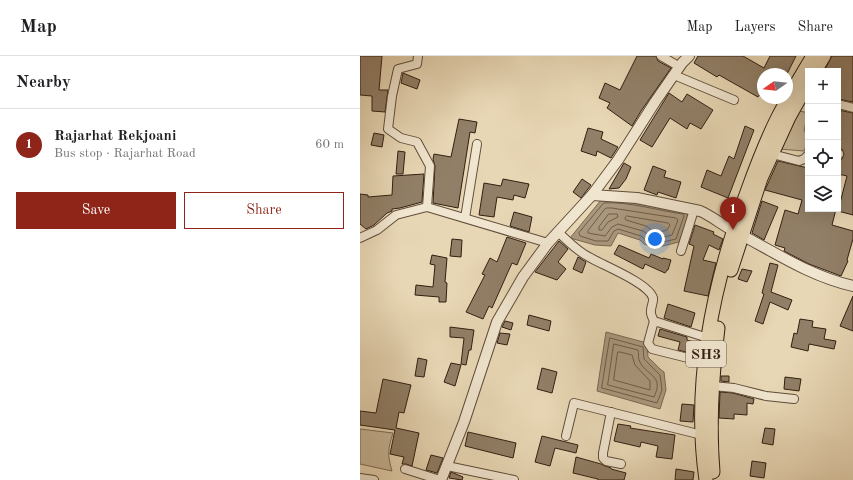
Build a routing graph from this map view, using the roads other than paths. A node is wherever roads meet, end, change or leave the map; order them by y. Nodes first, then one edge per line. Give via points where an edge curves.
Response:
1 (418, 56) edge
2 (661, 56) edge
3 (689, 56) edge
4 (813, 56) edge
5 (824, 56) edge
6 (680, 66) junction
7 (817, 68) edge
8 (674, 76) junction
9 (805, 93) edge
10 (734, 100) dead end
11 (841, 105) edge
12 (853, 108) edge
13 (477, 144) dead end
14 (772, 154) junction
15 (805, 158) edge
16 (592, 195) junction
17 (427, 207) junction
18 (694, 210) junction
19 (465, 218) junction
20 (558, 232) junction
21 (737, 232) junction
22 (360, 238) edge
23 (548, 243) junction
24 (681, 251) dead end
25 (853, 286) edge
26 (654, 321) junction
27 (708, 338) junction
28 (704, 362) junction
29 (712, 386) junction
30 (794, 399) dead end
31 (611, 412) junction
32 (702, 435) junction
33 (566, 436) dead end
34 (621, 464) dead end
35 (447, 466) junction
36 (405, 469) dead end
37 (360, 478) edge
38 (374, 480) edge
39 (441, 480) edge
40 (514, 480) edge
41 (706, 480) edge
42 (714, 480) edge

1 - 17 street via 417,64 398,69 388,129 401,138 417,142 430,166
2 - 6 street
3 - 6 street
4 - 21 main road, SH3 via 778,117 754,171
5 - 7 main road
6 - 8 street
8 - 10 street
8 - 16 street
9 - 14 main road, SH3 via 789,117
11 - 12 street
13 - 19 street
14 - 15 street via 799,161
14 - 21 main road, SH3
16 - 18 street via 637,198
16 - 20 street
17 - 19 street
17 - 22 street via 396,215 377,230
18 - 21 street via 709,215
18 - 24 street
19 - 23 street
20 - 23 street
20 - 26 street via 588,257 621,273 649,291 653,298 651,313
21 - 25 street via 807,270 834,282
21 - 27 main road, SH3 via 715,297
21 - 29 main road, SH3 via 719,324
23 - 35 street via 523,277 497,322
26 - 27 street
26 - 28 street via 648,343 652,349
27 - 28 main road, SH3
28 - 32 main road, SH3
29 - 30 street
29 - 42 main road, SH3 via 711,434
31 - 32 street
31 - 33 street via 574,403
31 - 34 street via 602,453 606,461
32 - 41 main road, SH3
35 - 39 street
35 - 40 street
36 - 39 street
37 - 38 street

